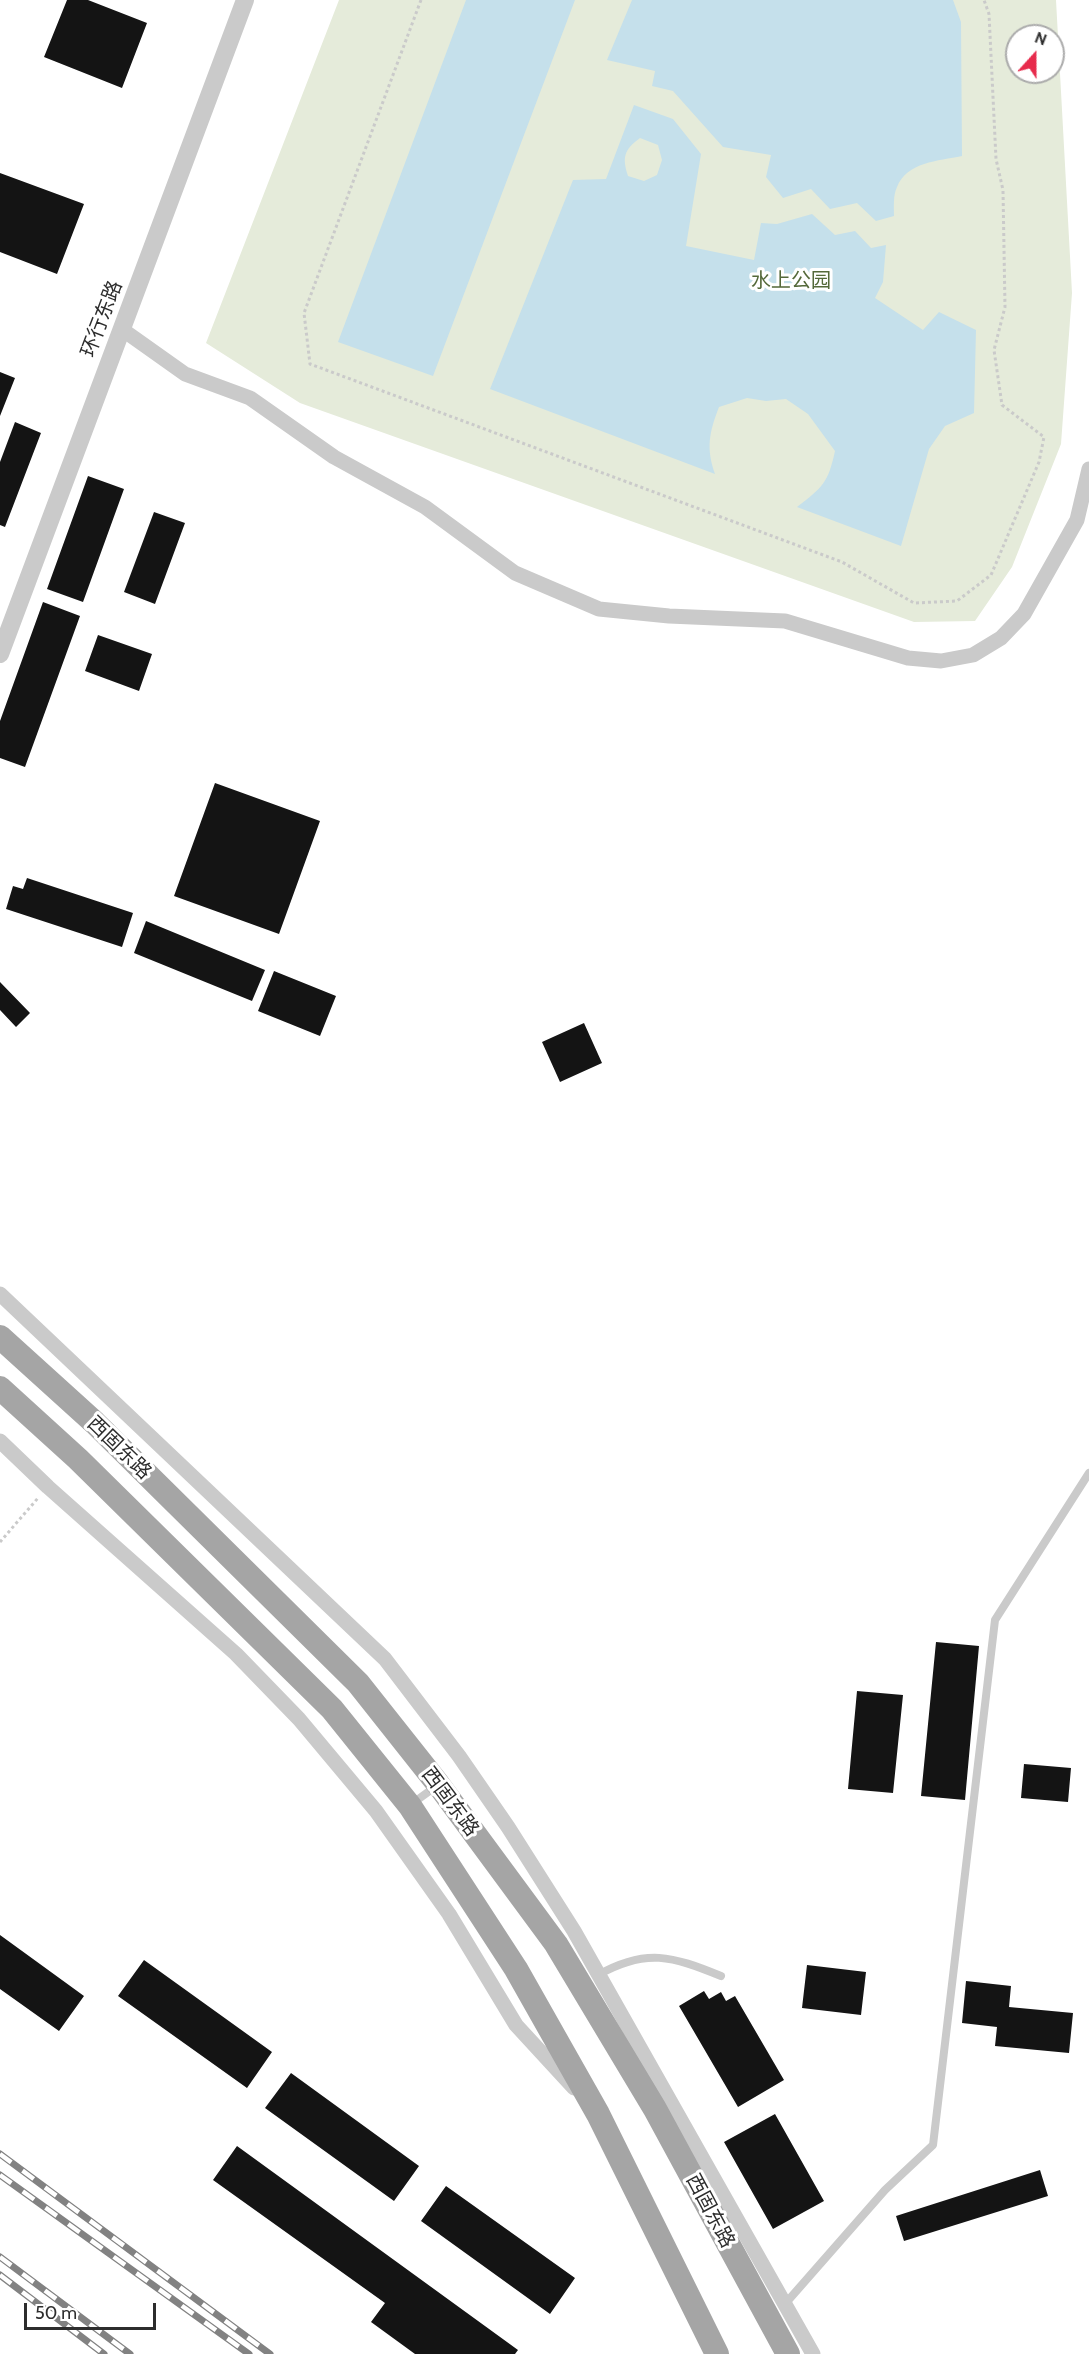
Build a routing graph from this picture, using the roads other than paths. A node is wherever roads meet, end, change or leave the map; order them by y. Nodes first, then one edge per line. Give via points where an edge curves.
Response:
1 (245, 0) edge
2 (123, 330) junction
3 (1089, 469) edge
4 (0, 654) edge
5 (0, 1294) edge
6 (0, 1337) edge
7 (0, 1388) edge
8 (0, 1441) edge
9 (1089, 1473) edge
10 (438, 1784) junction
11 (410, 1806) junction
12 (721, 1976) dead end
13 (590, 1980) junction
14 (598, 2114) junction
15 (785, 2304) junction
16 (717, 2354) edge
17 (788, 2354) edge
18 (813, 2354) edge

1 - 2 street, 环行东路
2 - 3 street via 185,374 250,398 334,457 425,507 515,573 599,609 785,621 908,658 941,661 973,655 1001,638 1024,614 1077,520
2 - 4 street, 环行东路
5 - 13 street via 385,1659 508,1827 574,1931
6 - 10 main road, 西固东路 via 95,1423 358,1683
7 - 11 main road, 西固东路 via 78,1459 332,1709
8 - 14 street via 236,1654 299,1719 376,1811 449,1914 516,2025
9 - 15 lane via 995,1620 933,2145 885,2190
10 - 11 lane
10 - 13 main road, 西固东路 via 556,1944
11 - 14 main road, 西固东路 via 516,1969
12 - 13 lane via 660,1957 623,1963
13 - 15 street
13 - 17 main road, 西固东路
14 - 16 main road, 西固东路
15 - 18 street

